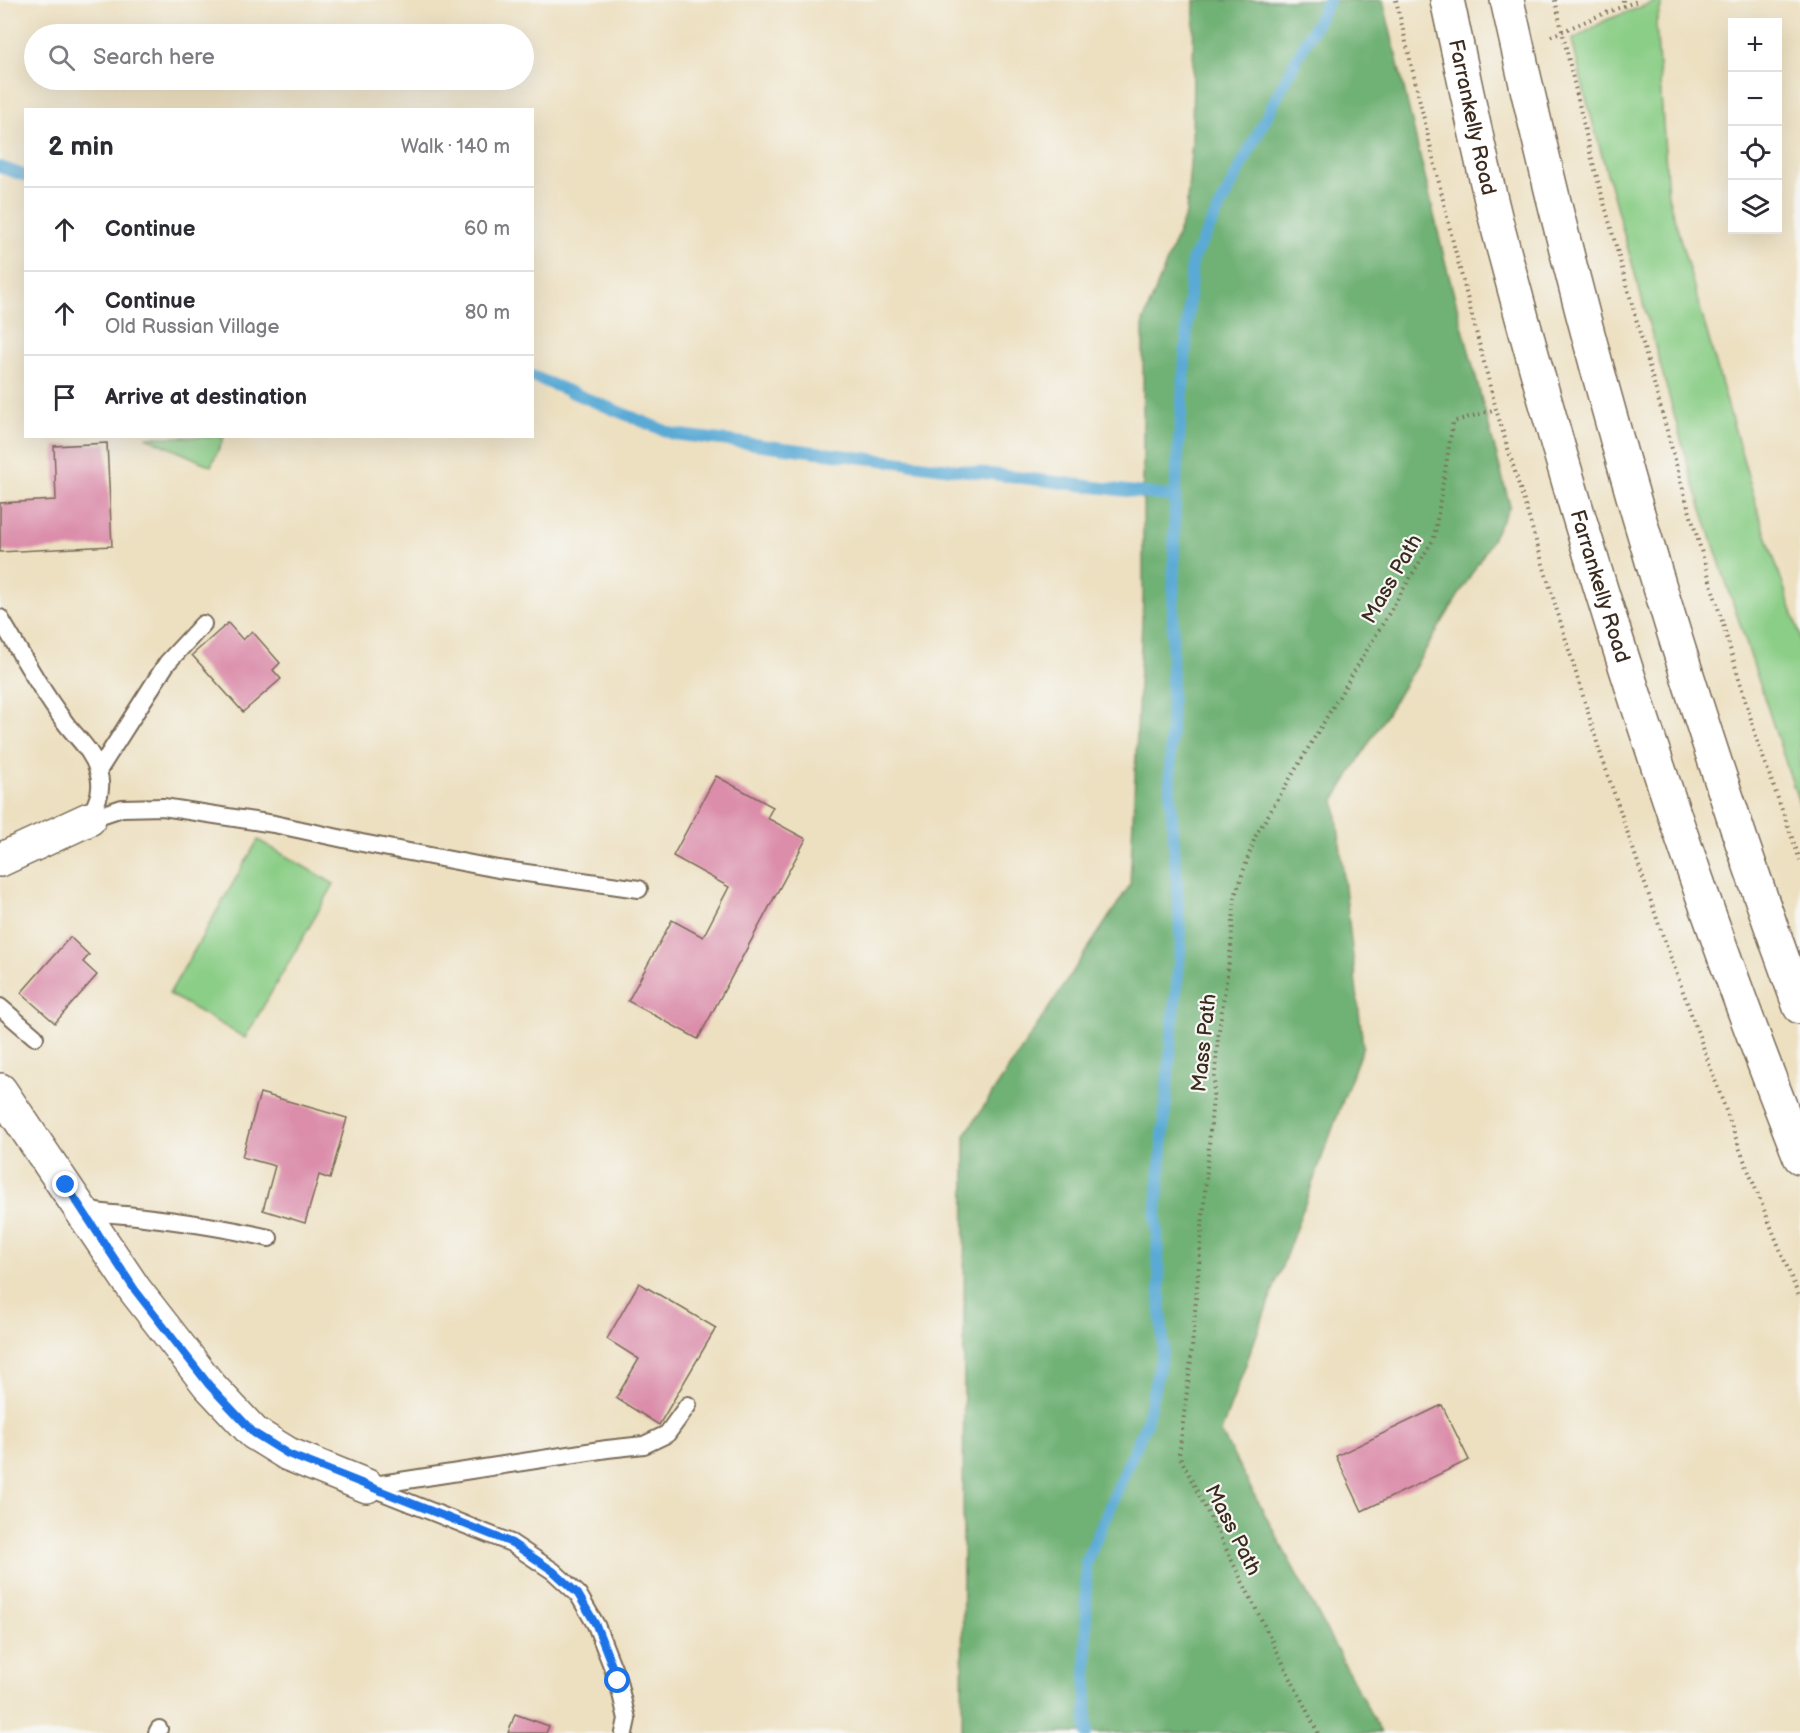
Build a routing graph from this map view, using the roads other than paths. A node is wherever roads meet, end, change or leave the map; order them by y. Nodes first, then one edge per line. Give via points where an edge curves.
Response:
1 (1447, 0) edge
2 (1507, 0) edge
3 (0, 618) edge
4 (203, 624) dead end
5 (98, 771) junction
6 (89, 819) junction
7 (0, 860) edge
8 (639, 889) dead end
9 (0, 1007) edge
10 (1800, 1007) edge
11 (35, 1037) dead end
12 (0, 1090) edge
13 (1800, 1157) edge
14 (81, 1208) junction
15 (269, 1238) dead end
16 (688, 1405) dead end
17 (367, 1486) junction
18 (624, 1733) edge

1 - 13 main road, Farrankelly Road via 1498,229 1570,492 1653,754 1753,1038
2 - 10 main road via 1556,213 1622,459 1695,699
3 - 5 lane
4 - 5 lane via 167,663
5 - 6 lane via 100,795
6 - 7 main road
6 - 8 lane via 122,808 163,807 274,824 498,869
9 - 11 lane
12 - 14 main road
14 - 15 lane via 226,1228
14 - 17 main road via 135,1290 209,1385 254,1433 288,1454
16 - 17 lane via 667,1434 644,1445
17 - 18 lane via 512,1543 578,1594 596,1625 618,1681 627,1719

